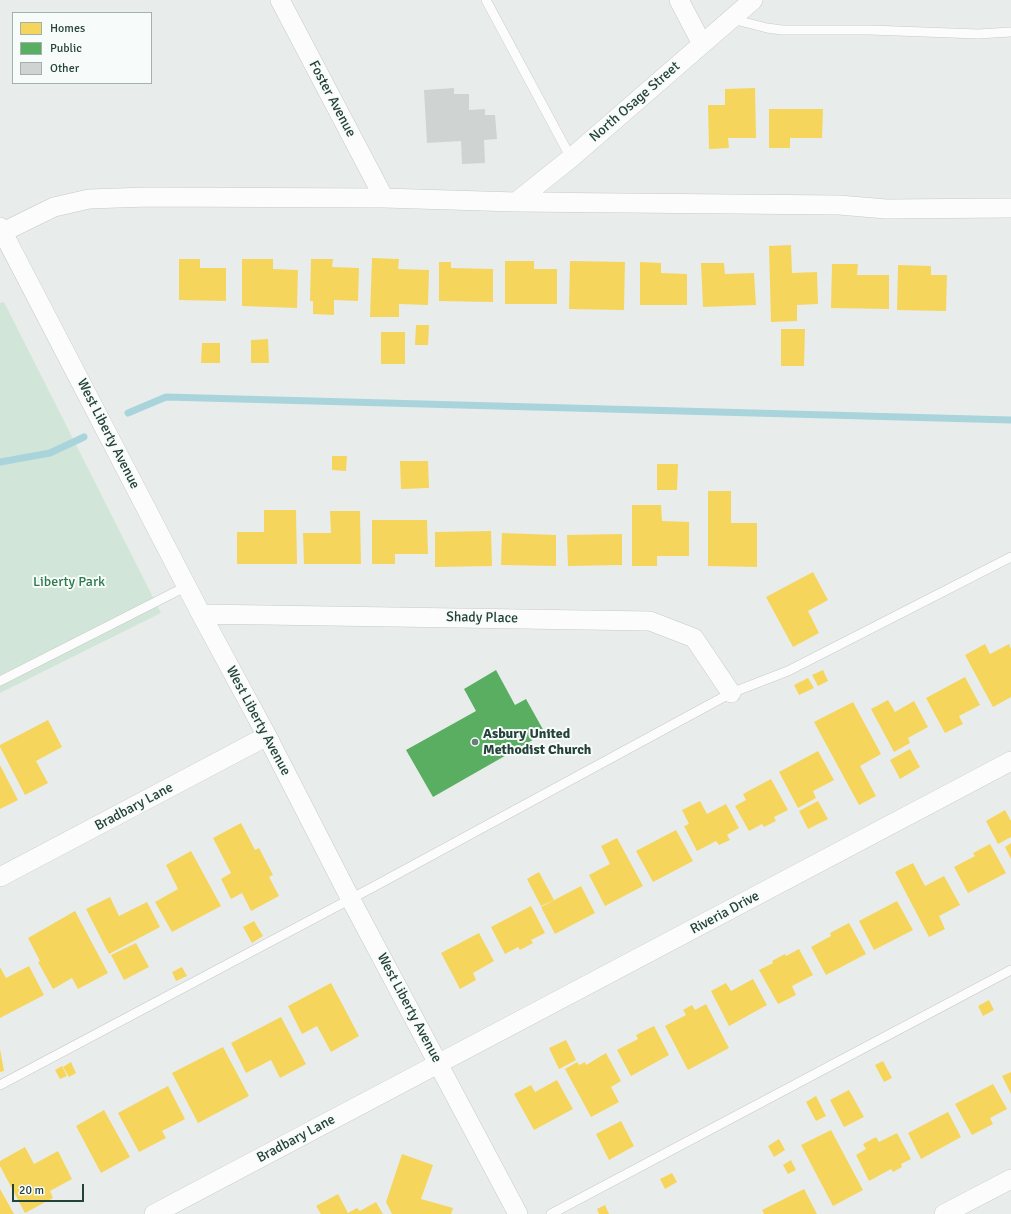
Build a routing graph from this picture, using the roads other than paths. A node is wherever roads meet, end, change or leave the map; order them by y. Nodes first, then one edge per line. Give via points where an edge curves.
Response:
1 (280, 0) edge
2 (486, 0) edge
3 (678, 0) edge
4 (753, 0) edge
5 (732, 19) junction
6 (1011, 32) edge
7 (702, 44) junction
8 (571, 158) junction
9 (384, 198) junction
10 (516, 202) junction
11 (1011, 208) edge
12 (1, 230) edge
13 (1011, 557) edge
14 (187, 586) junction
15 (201, 614) junction
16 (0, 681) edge
17 (731, 693) junction
18 (267, 736) junction
19 (1011, 761) edge
20 (0, 877) edge
21 (350, 898) junction
22 (1011, 970) edge
23 (438, 1064) junction
24 (0, 1085) edge
25 (1011, 1179) edge
26 (154, 1214) edge
27 (518, 1214) edge
28 (551, 1214) edge
29 (944, 1214) edge

1 - 9 street, Foster Avenue
2 - 8 lane
3 - 7 street
4 - 5 street, North Osage Street
5 - 6 lane via 782,30 978,34
5 - 7 street, North Osage Street
7 - 8 street, North Osage Street
8 - 10 street, North Osage Street
9 - 10 street
9 - 12 street via 89,199 54,207
10 - 11 street via 839,205 886,209
12 - 14 street, West Liberty Avenue
13 - 17 lane via 788,671
14 - 15 street, West Liberty Avenue
14 - 16 lane
15 - 17 street, Shady Place via 650,621 694,638
15 - 18 street, West Liberty Avenue
17 - 21 lane
18 - 20 street, Bradbary Lane
18 - 21 street, West Liberty Avenue
19 - 23 street, Riveria Drive
21 - 23 street, West Liberty Avenue
21 - 24 lane
22 - 28 lane
23 - 26 street, Bradbary Lane
23 - 27 street, West Liberty Avenue
25 - 29 street

